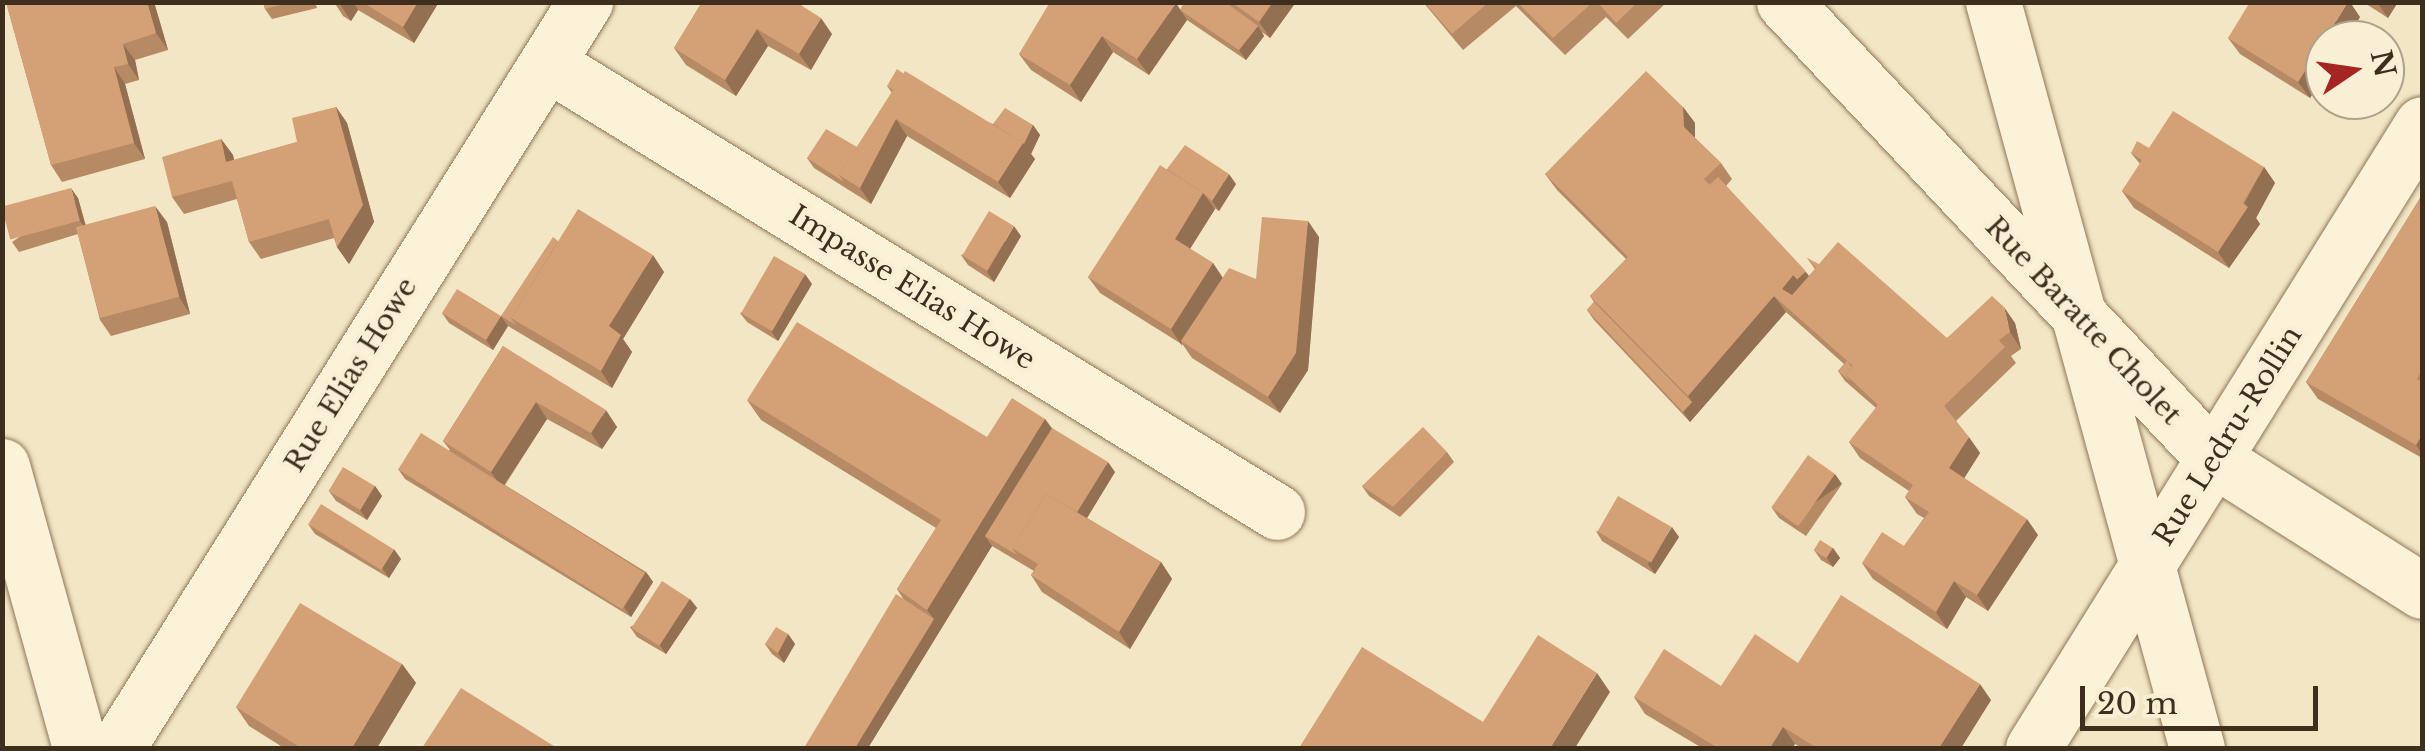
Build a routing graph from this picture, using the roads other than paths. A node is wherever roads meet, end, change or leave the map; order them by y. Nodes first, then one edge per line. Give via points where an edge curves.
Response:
1 (585, 2) edge
2 (1784, 2) edge
3 (1993, 2) edge
4 (547, 64) junction
5 (2422, 124) edge
6 (2078, 319) junction
7 (2214, 458) junction
8 (2, 466) edge
9 (1277, 512) dead end
10 (2146, 566) junction
11 (2422, 591) edge
12 (80, 748) edge
13 (117, 748) edge
14 (2034, 748) edge
15 (2196, 748) edge

1 - 4 street, Rue Elias Howe
2 - 6 street, Rue Baratte Cholet
3 - 6 street
4 - 9 street, Impasse Elias Howe
4 - 13 street, Rue Elias Howe
5 - 7 street, Rue Ledru-Rollin
6 - 7 street, Rue Baratte Cholet
6 - 10 street
7 - 10 street, Rue Ledru-Rollin
7 - 11 street, Rue Baratte Cholet
8 - 12 street
10 - 14 street, Rue Ledru-Rollin
10 - 15 street

